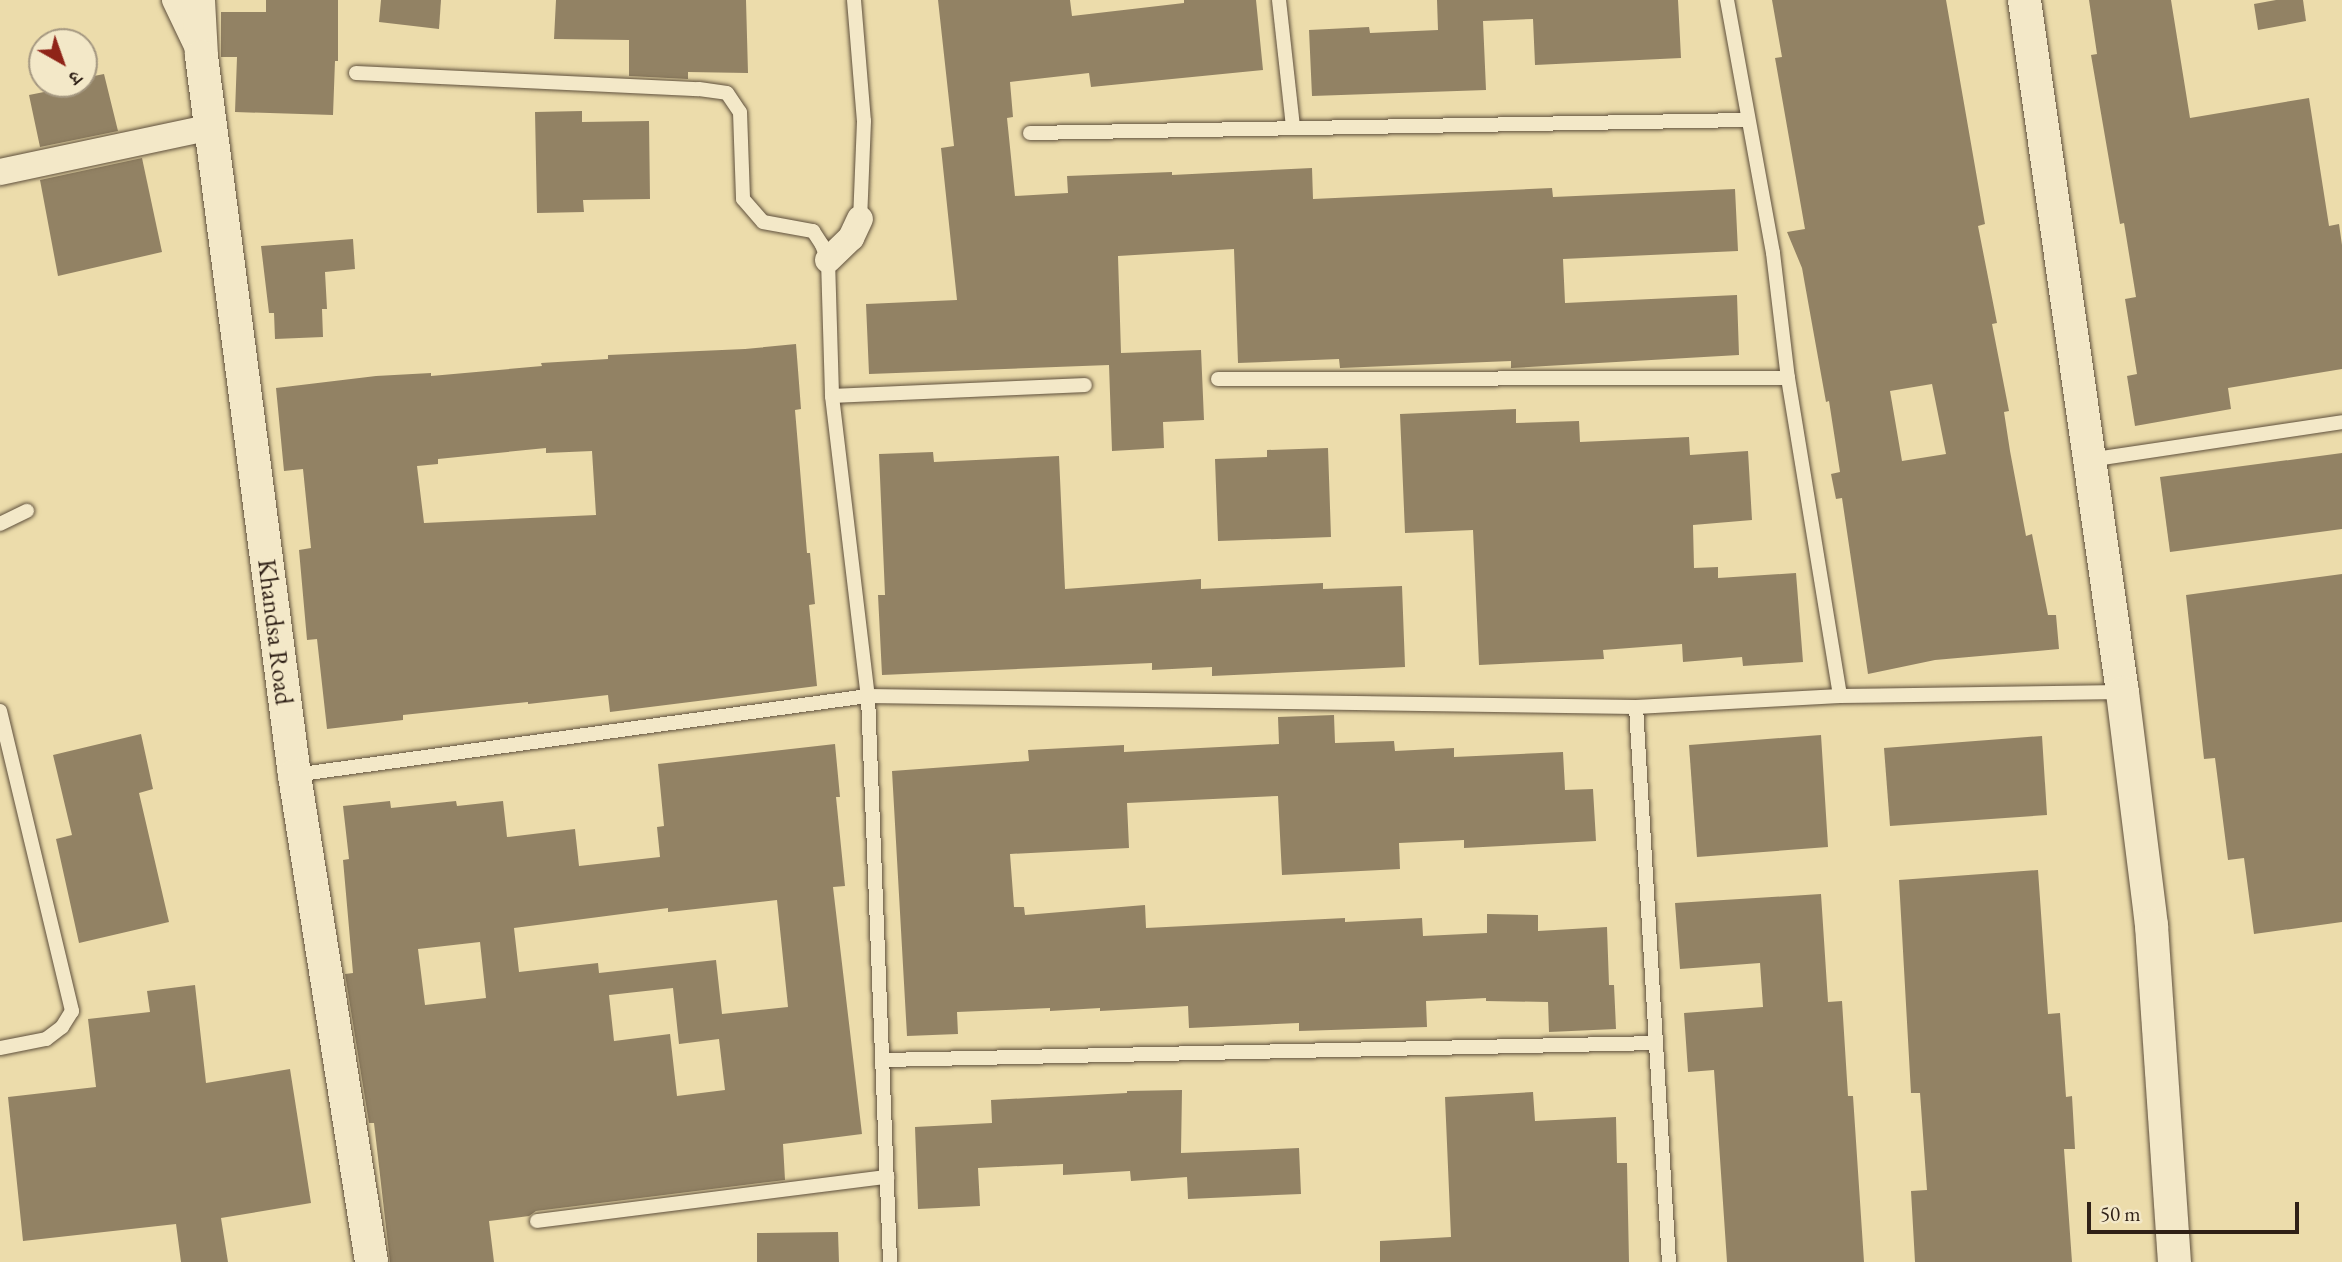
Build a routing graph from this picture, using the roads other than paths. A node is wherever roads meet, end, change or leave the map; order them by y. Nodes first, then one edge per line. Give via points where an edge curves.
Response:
1 (175, 0) edge
2 (198, 0) edge
3 (854, 0) edge
4 (1279, 0) edge
5 (1727, 0) edge
6 (2024, 0) edge
7 (201, 56) junction
8 (356, 73) dead end
9 (1747, 120) junction
10 (1293, 126) junction
11 (211, 127) junction
12 (1030, 133) dead end
13 (0, 172) edge
14 (860, 219) joint
15 (828, 260) junction
16 (1788, 378) junction
17 (1219, 379) dead end
18 (1085, 385) dead end
19 (832, 396) junction
20 (2342, 422) edge
21 (2089, 460) junction
22 (27, 511) dead end
23 (0, 524) edge
24 (2122, 692) junction
25 (869, 696) junction
26 (1840, 696) junction
27 (1636, 707) junction
28 (0, 711) edge
29 (294, 775) junction
30 (1655, 1043) junction
31 (0, 1048) edge
32 (884, 1060) junction
33 (887, 1177) junction
34 (537, 1221) dead end
35 (371, 1262) edge
36 (890, 1262) edge
37 (1669, 1262) edge
38 (2174, 1262) edge

1 - 7 street
2 - 7 street, Khandsa Road
3 - 14 lane via 864,121
4 - 10 lane
5 - 9 lane
6 - 21 street
7 - 11 street, Khandsa Road
8 - 15 lane via 727,93 740,112 743,199 763,222 813,231
9 - 10 lane
9 - 16 lane via 1773,253
10 - 12 lane
11 - 13 street
11 - 29 street, Khandsa Road
14 - 15 street via 851,238
15 - 19 lane
16 - 17 lane
16 - 26 lane
18 - 19 lane
19 - 25 lane
20 - 21 lane
21 - 24 street
22 - 23 lane
24 - 26 lane
24 - 38 street via 2151,925
25 - 27 lane
25 - 29 lane
25 - 32 lane
26 - 27 lane
27 - 30 lane
28 - 31 lane via 72,1011 62,1027 46,1039
29 - 35 street, Khandsa Road
30 - 32 lane
30 - 37 lane
32 - 33 lane
33 - 34 lane
33 - 36 lane

